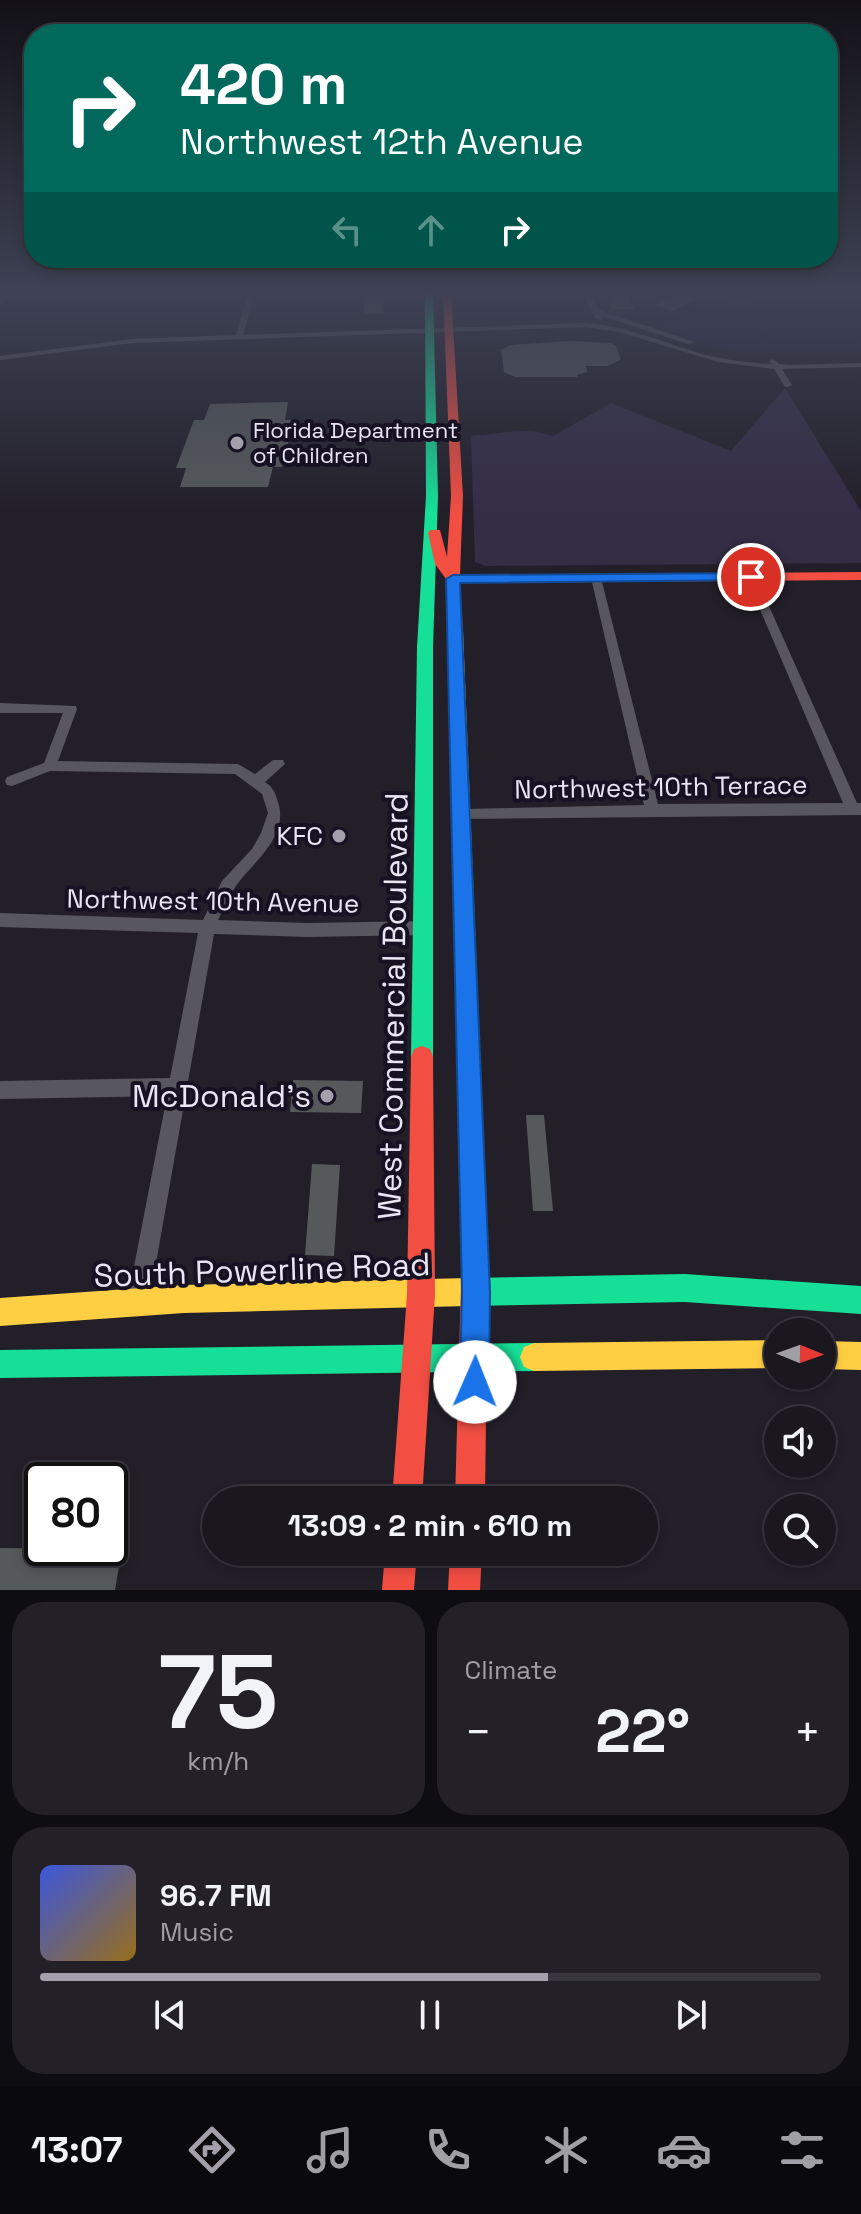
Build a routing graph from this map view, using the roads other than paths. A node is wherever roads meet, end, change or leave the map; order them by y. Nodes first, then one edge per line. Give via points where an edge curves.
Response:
1 (438, 365) edge
2 (443, 365) edge
3 (767, 365) edge
4 (844, 365) edge
5 (776, 366) junction
6 (788, 385) dead end
7 (432, 512) junction
8 (861, 576) edge
9 (751, 577) junction
10 (596, 578) junction
11 (453, 579) junction
12 (427, 599) junction
13 (0, 708) edge
14 (458, 723) junction
15 (278, 764) dead end
16 (49, 766) junction
17 (12, 781) dead end
18 (255, 782) junction
19 (857, 809) edge
20 (652, 810) junction
21 (462, 815) junction
22 (0, 920) edge
23 (207, 927) junction
24 (425, 928) junction
25 (179, 1087) junction
26 (0, 1090) edge
27 (476, 1292) junction
28 (421, 1294) junction
29 (861, 1300) edge
30 (138, 1303) junction
31 (0, 1312) edge
32 (764, 1354) edge
33 (836, 1355) edge
34 (861, 1356) edge
35 (416, 1358) junction
36 (475, 1358) junction
37 (0, 1364) edge
38 (408, 1486) edge
39 (470, 1486) edge
40 (400, 1566) edge
41 (465, 1566) edge
42 (398, 1590) edge
43 (464, 1590) edge

1 - 7 main road, West Commercial Boulevard
2 - 11 main road, West Commercial Boulevard via 457,496
3 - 5 street
4 - 5 street
5 - 6 street
7 - 11 main road, West Commercial Boulevard via 440,562
7 - 12 main road, West Commercial Boulevard
8 - 9 main road
9 - 10 main road
9 - 19 street
10 - 11 main road
10 - 20 street
11 - 14 main road, West Commercial Boulevard
12 - 14 main road via 444,606 445,657
12 - 24 main road, West Commercial Boulevard
13 - 16 street via 71,709
14 - 21 main road, West Commercial Boulevard
15 - 18 street
16 - 17 street
16 - 18 street via 238,769
18 - 23 street via 268,791 275,813 257,853 227,886
19 - 20 street, Northwest 10th Terrace
20 - 21 street, Northwest 10th Terrace
21 - 27 main road, West Commercial Boulevard
22 - 23 street, Northwest 10th Avenue
23 - 24 street, Northwest 10th Avenue
23 - 25 street
24 - 28 main road, West Commercial Boulevard
25 - 26 street
25 - 30 street
27 - 28 main road, South Powerline Road
27 - 29 main road, South Powerline Road via 685,1288
27 - 36 main road, West Commercial Boulevard
28 - 30 main road, South Powerline Road
28 - 35 main road, West Commercial Boulevard
30 - 31 main road, South Powerline Road
32 - 36 main road
33 - 34 main road
35 - 36 main road
35 - 37 main road
35 - 38 main road, West Commercial Boulevard
36 - 39 main road, West Commercial Boulevard
40 - 42 main road
41 - 43 main road

